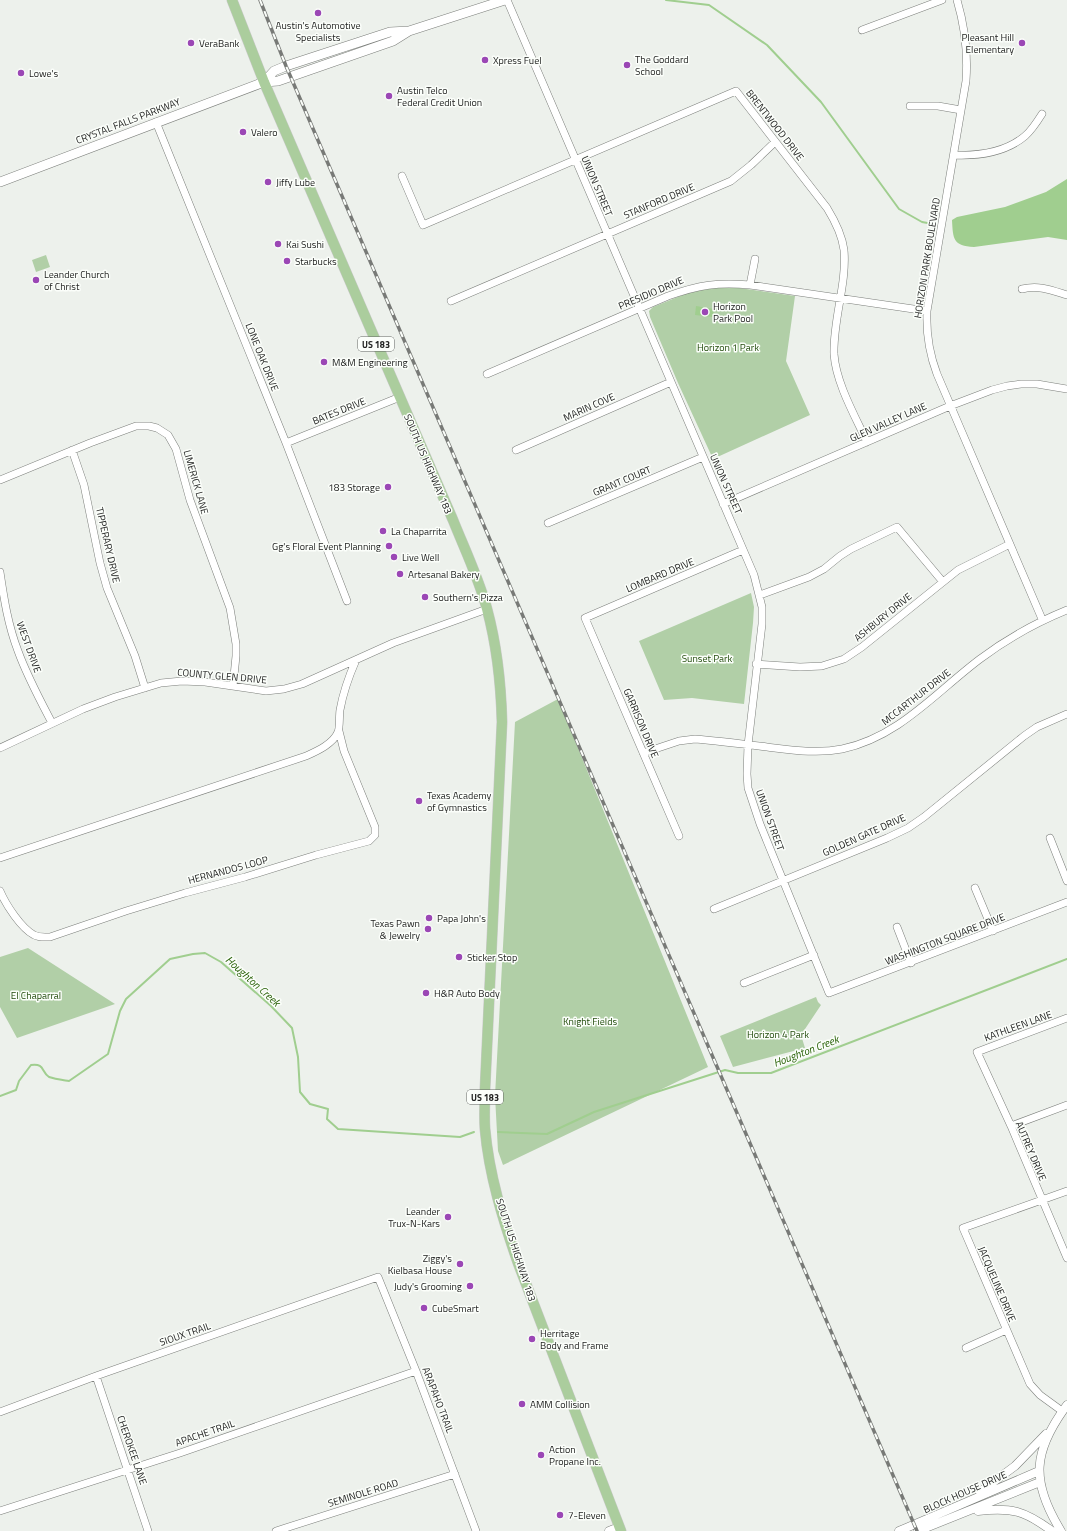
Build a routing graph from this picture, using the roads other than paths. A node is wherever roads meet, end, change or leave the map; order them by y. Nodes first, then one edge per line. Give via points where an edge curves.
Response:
1 (232, 0) edge
2 (506, 0) edge
3 (942, 0) edge
4 (957, 0) edge
5 (862, 30) dead end
6 (264, 82) junction
7 (910, 106) dead end
8 (962, 110) junction
9 (1042, 114) dead end
10 (156, 122) junction
11 (776, 142) junction
12 (954, 155) junction
13 (576, 161) junction
14 (402, 176) dead end
15 (0, 182) edge
16 (607, 234) junction
17 (755, 259) dead end
18 (750, 285) junction
19 (1022, 289) dead end
20 (1067, 295) edge
21 (840, 298) junction
22 (451, 302) dead end
23 (639, 309) junction
24 (927, 311) junction
25 (487, 374) dead end
26 (671, 382) junction
27 (1067, 389) edge
28 (400, 398) junction
29 (950, 406) junction
30 (867, 442) junction
31 (286, 443) junction
32 (72, 450) junction
33 (516, 450) dead end
34 (703, 456) junction
35 (0, 480) edge
36 (723, 504) junction
37 (548, 523) dead end
38 (1010, 544) junction
39 (743, 550) junction
40 (0, 572) edge
41 (942, 582) junction
42 (760, 595) junction
43 (347, 601) dead end
44 (487, 609) junction
45 (1067, 610) edge
46 (585, 618) joint
47 (1042, 620) junction
48 (356, 660) junction
49 (756, 664) junction
50 (233, 686) junction
51 (145, 688) junction
52 (1067, 714) edge
53 (52, 724) junction
54 (339, 731) junction
55 (748, 744) junction
56 (0, 748) edge
57 (643, 753) junction
58 (679, 836) dead end
59 (1050, 838) dead end
60 (0, 858) edge
61 (783, 880) junction
62 (1067, 881) edge
63 (975, 888) dead end
64 (0, 891) edge
65 (1067, 902) edge
66 (714, 909) dead end
67 (897, 927) dead end
68 (993, 931) junction
69 (814, 955) junction
70 (911, 962) junction
71 (744, 983) dead end
72 (829, 993) joint
73 (1067, 1018) edge
74 (977, 1052) joint
75 (1067, 1105) edge
76 (1010, 1126) junction
77 (1067, 1191) edge
78 (1041, 1200) junction
79 (1067, 1258) edge
80 (378, 1277) joint
81 (1006, 1330) junction
82 (966, 1348) dead end
83 (416, 1371) junction
84 (96, 1376) junction
85 (1065, 1408) edge
86 (0, 1412) edge
87 (1051, 1430) junction
88 (128, 1469) junction
89 (1039, 1470) junction
90 (455, 1474) junction
91 (1040, 1482) junction
92 (960, 1505) junction
93 (0, 1511) edge
94 (967, 1512) junction
95 (620, 1529) edge
96 (148, 1531) edge
97 (276, 1531) edge
98 (476, 1531) edge
99 (609, 1531) edge
100 (899, 1531) edge
101 (918, 1531) edge
102 (1052, 1531) edge
103 (1061, 1531) edge

1 - 6 main road, SOUTH US HIGHWAY 183 / US 183
2 - 6 main road, CRYSTAL FALLS PARKWAY via 409,31 393,41 278,81
2 - 13 street, UNION STREET
3 - 5 street
4 - 8 street, HORIZON PARK BOULEVARD via 963,19 967,52
6 - 10 main road, CRYSTAL FALLS PARKWAY
6 - 28 main road, SOUTH US HIGHWAY 183 / US 183
7 - 8 street via 938,106
8 - 12 street, HORIZON PARK BOULEVARD
9 - 12 street via 1025,136 1011,145 982,155
10 - 15 main road, CRYSTAL FALLS PARKWAY
10 - 31 street, LONE OAK DRIVE
11 - 13 street, BRENTWOOD DRIVE via 736,91
11 - 16 street, STANFORD DRIVE via 731,181
11 - 21 street, BRENTWOOD DRIVE via 835,221 844,249
12 - 24 street, HORIZON PARK BOULEVARD
13 - 14 street, BRENTWOOD DRIVE via 423,225
13 - 16 street, UNION STREET
16 - 22 street, STANFORD DRIVE
16 - 23 street, UNION STREET
17 - 18 street
18 - 21 street, PRESIDIO DRIVE
18 - 23 street, PRESIDIO DRIVE via 723,283 692,287
19 - 20 street via 1045,288
21 - 24 street, PRESIDIO DRIVE
21 - 30 street, BRENTWOOD DRIVE via 834,339 836,368
23 - 25 street, PRESIDIO DRIVE
23 - 26 street, UNION STREET
24 - 29 street, HORIZON PARK BOULEVARD via 926,328 931,359
26 - 33 street, MARIN COVE
26 - 34 street, UNION STREET
27 - 29 street, GLEN VALLEY LANE via 1037,384 1007,386
28 - 31 street, BATES DRIVE
28 - 44 main road, SOUTH US HIGHWAY 183 / US 183 via 476,576
29 - 30 street, GLEN VALLEY LANE
29 - 38 street, HORIZON PARK BOULEVARD
30 - 36 street, GLEN VALLEY LANE
31 - 43 street, LONE OAK DRIVE
32 - 35 street, LIMERICK LANE
32 - 50 street, LIMERICK LANE via 136,426 157,428 173,442 190,500 230,608 236,644
32 - 51 street, TIPPERARY DRIVE via 84,485 107,588 135,656
34 - 36 street, UNION STREET
34 - 37 street, GRANT COURT
36 - 39 street, UNION STREET
38 - 41 street, ASHBURY DRIVE via 970,563
38 - 47 street, HORIZON PARK BOULEVARD
39 - 42 street, UNION STREET
39 - 46 street, LOMBARD DRIVE
40 - 53 street, WEST DRIVE via 17,650
41 - 42 street via 897,526 851,549 809,577
41 - 49 street, ASHBURY DRIVE via 862,648 844,659 822,666
42 - 49 street, UNION STREET via 762,624
44 - 48 street, COUNTY GLEN DRIVE via 424,631
44 - 95 main road, SOUTH US HIGHWAY 183 / US 183 via 495,644 502,722 484,1089 485,1130 491,1173 518,1263
45 - 47 street, MCCARTHUR DRIVE
46 - 57 street, GARRISON DRIVE
47 - 55 street, MCCARTHUR DRIVE via 1027,627 980,659 898,726 881,736 862,744 821,752
48 - 50 street, COUNTY GLEN DRIVE via 309,682 284,689 257,690
48 - 54 street, HERNANDOS LOOP via 342,699
49 - 55 street, UNION STREET
50 - 51 street, COUNTY GLEN DRIVE via 182,681 165,682
51 - 53 street, COUNTY GLEN DRIVE via 90,707
52 - 61 street, GOLDEN GATE DRIVE via 1037,727 1024,736 908,828
53 - 56 street, COUNTY GLEN DRIVE
54 - 60 street via 326,745 306,756
54 - 64 street, HERNANDOS LOOP via 344,751 375,827 375,835 368,841 184,892 50,937 39,937 29,932 4,901
55 - 57 street, MCCARTHUR DRIVE via 695,739 679,741
55 - 61 street, UNION STREET via 747,774 752,804
57 - 58 street, GARRISON DRIVE
59 - 62 street
61 - 66 street, GOLDEN GATE DRIVE
61 - 69 street, UNION STREET
63 - 68 street
65 - 68 street, WASHINGTON SQUARE DRIVE
67 - 70 street
68 - 70 street, WASHINGTON SQUARE DRIVE
69 - 71 street
69 - 72 street, UNION STREET
70 - 72 street, WASHINGTON SQUARE DRIVE
73 - 74 street, KATHLEEN LANE
74 - 76 street, AUTREY DRIVE
75 - 76 street
76 - 78 street, AUTREY DRIVE
77 - 78 street
78 - 79 street, AUTREY DRIVE
78 - 81 street, JACQUELINE DRIVE via 963,1228
80 - 83 street, ARAPAHO TRAIL
80 - 84 street, SIOUX TRAIL
81 - 82 street
81 - 85 street, JACQUELINE DRIVE via 1030,1384 1040,1395
83 - 88 street, APACHE TRAIL
83 - 90 street, ARAPAHO TRAIL
84 - 86 street, SIOUX TRAIL
84 - 88 street, CHEROKEE LANE
85 - 87 street
87 - 89 street via 1041,1454
87 - 92 street via 1015,1466
88 - 93 street, APACHE TRAIL
88 - 96 street, CHEROKEE LANE
89 - 91 street
89 - 92 street, BLOCK HOUSE DRIVE
90 - 97 street, SEMINOLE ROAD
90 - 98 street, ARAPAHO TRAIL
91 - 94 street, BLOCK HOUSE DRIVE
91 - 103 street via 1046,1505
92 - 100 street, BLOCK HOUSE DRIVE
94 - 101 street, BLOCK HOUSE DRIVE
94 - 102 street via 992,1509 1017,1511
95 - 99 street

